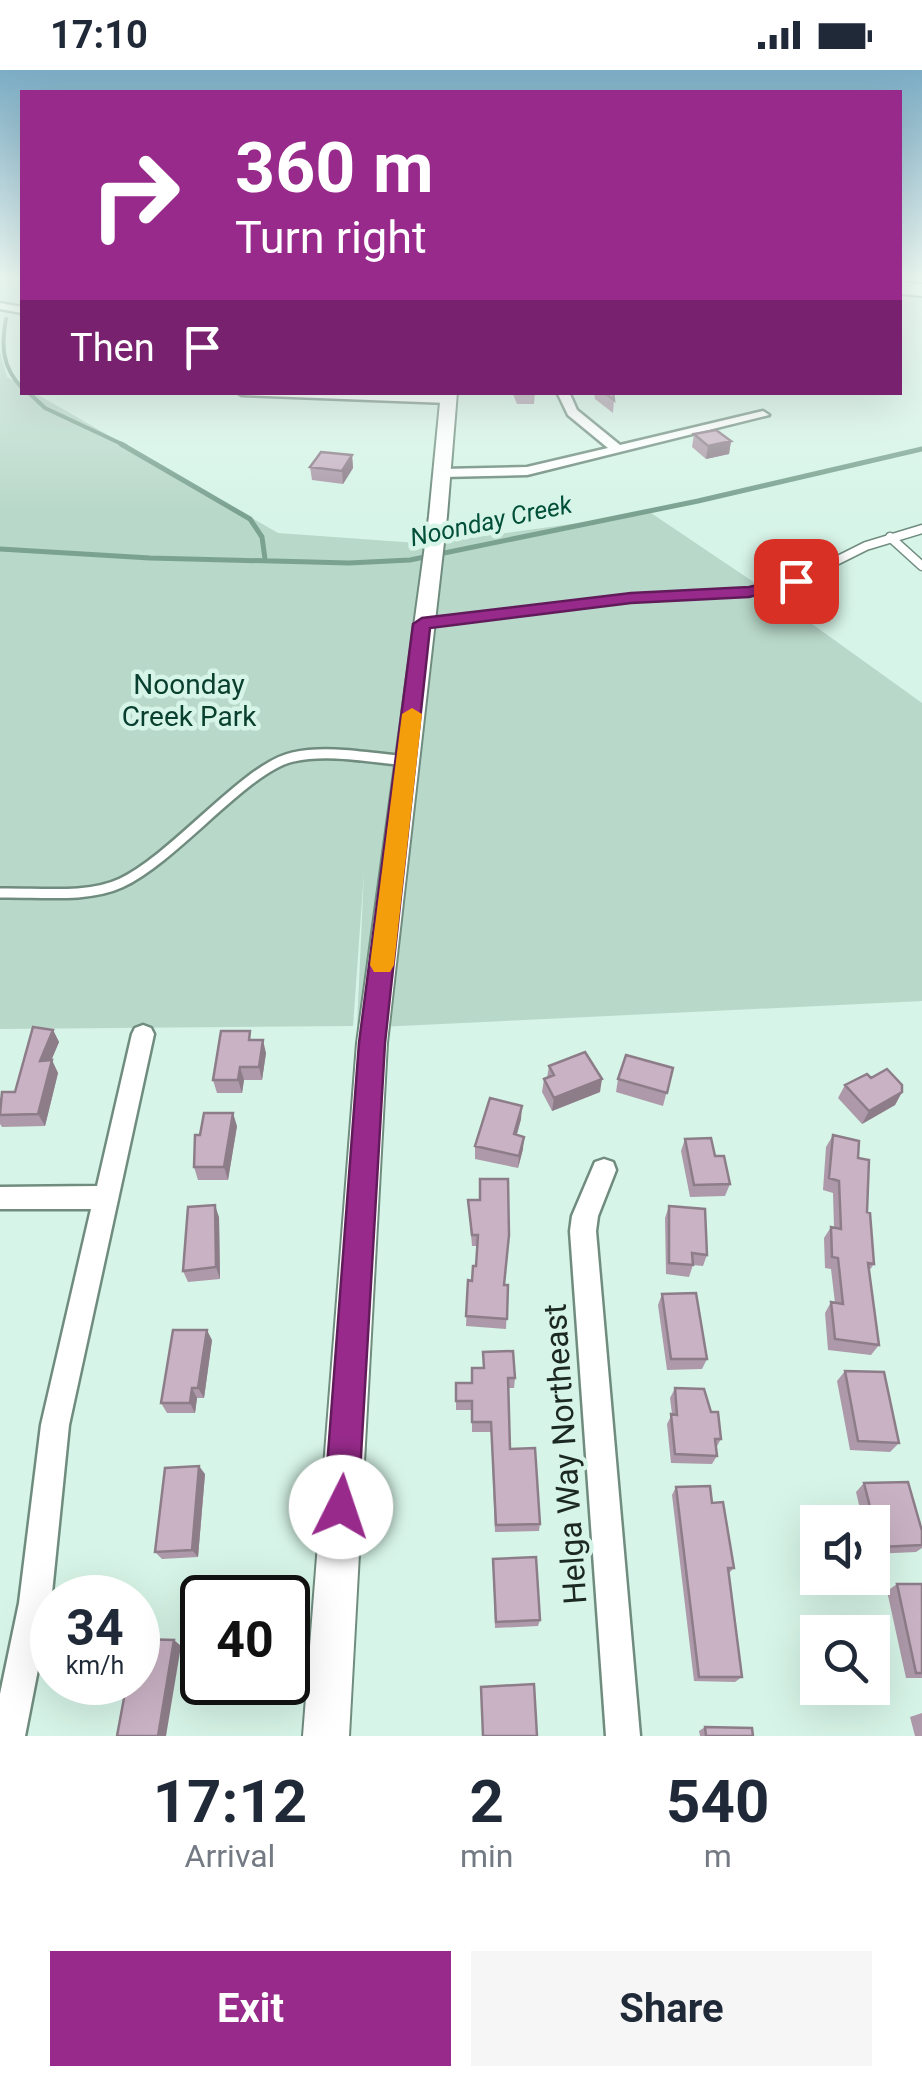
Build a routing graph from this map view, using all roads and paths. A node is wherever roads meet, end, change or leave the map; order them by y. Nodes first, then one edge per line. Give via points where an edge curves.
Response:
1 (321, 395) edge
2 (358, 395) edge
3 (564, 395) edge
4 (347, 396) junction
5 (449, 396) edge
6 (763, 415) dead end
7 (617, 450) junction
8 (442, 472) junction
9 (922, 528) edge
10 (890, 537) junction
11 (922, 566) edge
12 (423, 615) junction
13 (408, 761) junction
14 (0, 893) edge
15 (143, 1034) dead end
16 (604, 1170) dead end
17 (106, 1196) junction
18 (0, 1198) edge
19 (8, 1736) edge
20 (326, 1736) edge
21 (622, 1736) edge

1 - 4 street
2 - 4 street
3 - 7 street via 572,412
4 - 5 street
5 - 8 street
6 - 7 street
7 - 8 street via 528,471
8 - 12 street
9 - 10 lane
10 - 11 lane
10 - 12 lane via 796,581 749,592
12 - 13 street
13 - 14 lane via 290,757 258,775 164,858 119,884
13 - 20 street via 372,1043
15 - 17 street
16 - 21 street, Helga Way Northeast via 583,1232
17 - 18 street
17 - 19 street via 56,1425 35,1603

